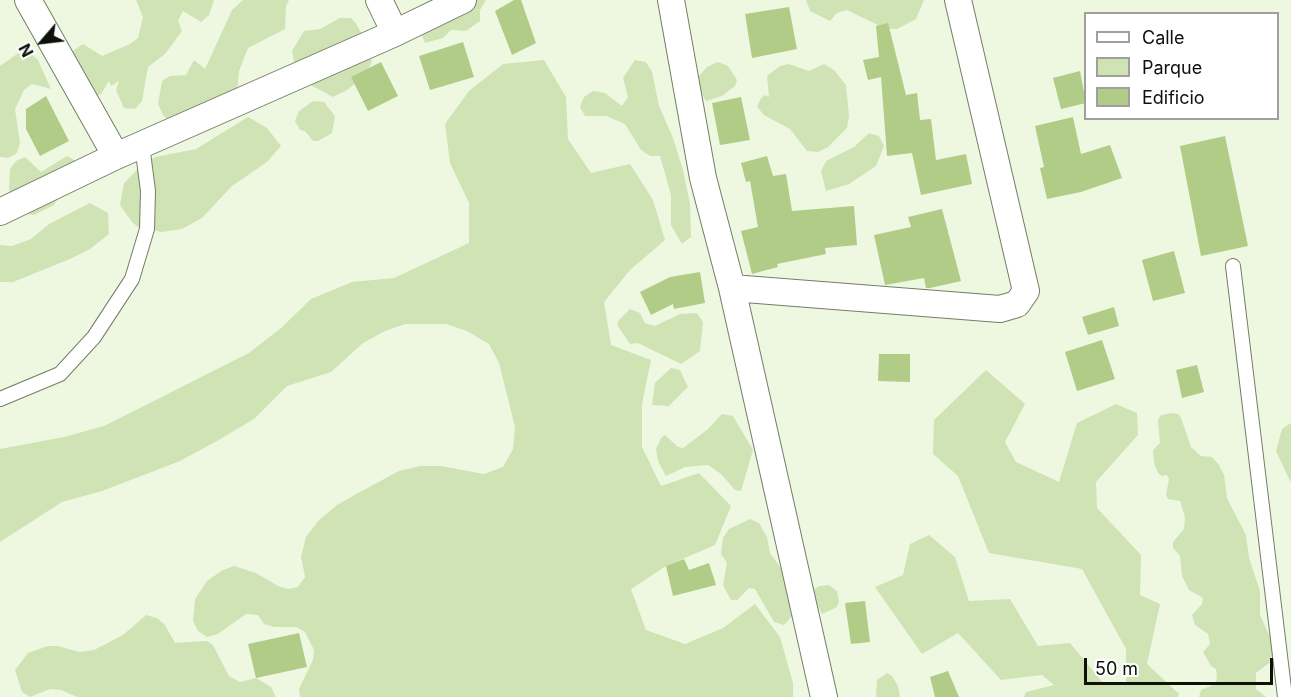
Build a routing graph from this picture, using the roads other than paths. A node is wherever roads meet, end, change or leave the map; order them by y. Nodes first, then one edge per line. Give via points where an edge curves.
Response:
1 (28, 0) edge
2 (379, 0) edge
3 (464, 0) edge
4 (671, 0) edge
5 (958, 0) edge
6 (395, 33) junction
7 (142, 145) junction
8 (116, 156) junction
9 (0, 212) edge
10 (1233, 266) dead end
11 (732, 288) junction
12 (0, 399) edge
13 (824, 697) edge
14 (1285, 697) edge

1 - 8 street
2 - 6 street
3 - 6 street
4 - 11 street via 703,178
5 - 11 street via 1026,291 1017,304 1000,309
6 - 7 street
7 - 8 street
7 - 12 lane via 148,191 147,229 132,279 94,337 60,374
8 - 9 street
10 - 14 lane
11 - 13 street

